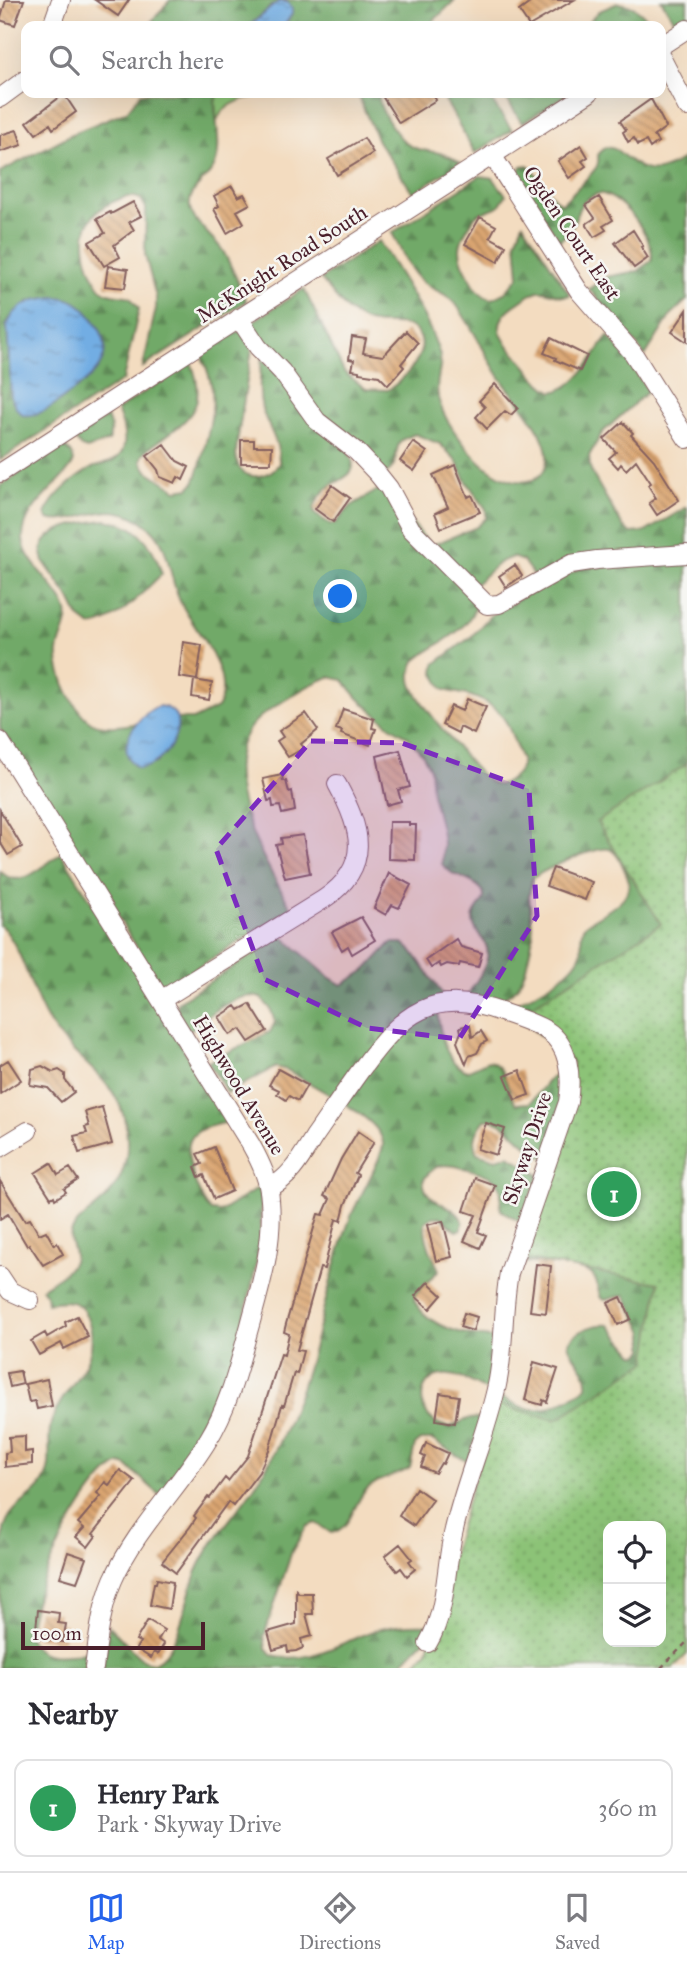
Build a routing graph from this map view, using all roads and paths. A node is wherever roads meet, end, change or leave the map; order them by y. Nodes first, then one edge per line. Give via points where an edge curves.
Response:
1 (61, 0) edge
2 (54, 21) edge
3 (687, 29) edge
4 (666, 43) edge
5 (666, 67) edge
6 (21, 83) edge
7 (0, 98) edge
8 (581, 98) edge
9 (687, 107) edge
10 (492, 155) junction
11 (239, 318) junction
12 (687, 439) edge
13 (0, 473) edge
14 (687, 554) edge
15 (0, 741) edge
16 (337, 784) dead end
17 (161, 1000) junction
18 (28, 1131) dead end
19 (0, 1148) edge
20 (269, 1188) junction
21 (0, 1276) edge
22 (30, 1300) dead end
23 (687, 1642) edge
24 (428, 1643) dead end
25 (94, 1668) edge
26 (661, 1668) edge

1 - 2 street
3 - 4 street
5 - 9 street
6 - 7 street
8 - 10 street, McKnight Road South
10 - 11 street, McKnight Road South
10 - 12 street, Ogden Court East via 579,291 633,353
11 - 13 street, McKnight Road South
11 - 14 street via 317,421 377,473 411,529 487,605 499,604 571,564
15 - 17 street, Highwood Avenue
16 - 17 street via 353,814 358,837 354,862 343,883
17 - 20 street, Highwood Avenue via 251,1145
18 - 19 street
20 - 24 street, Skyway Drive via 295,1166 386,1036 417,1012 450,1002 488,1007 546,1030 559,1042 570,1082 568,1102 509,1273 496,1387 457,1516 445,1586
20 - 25 street, Highwood Avenue via 268,1256 225,1406 207,1442 117,1572 103,1613
21 - 22 street via 10,1291
23 - 26 path

